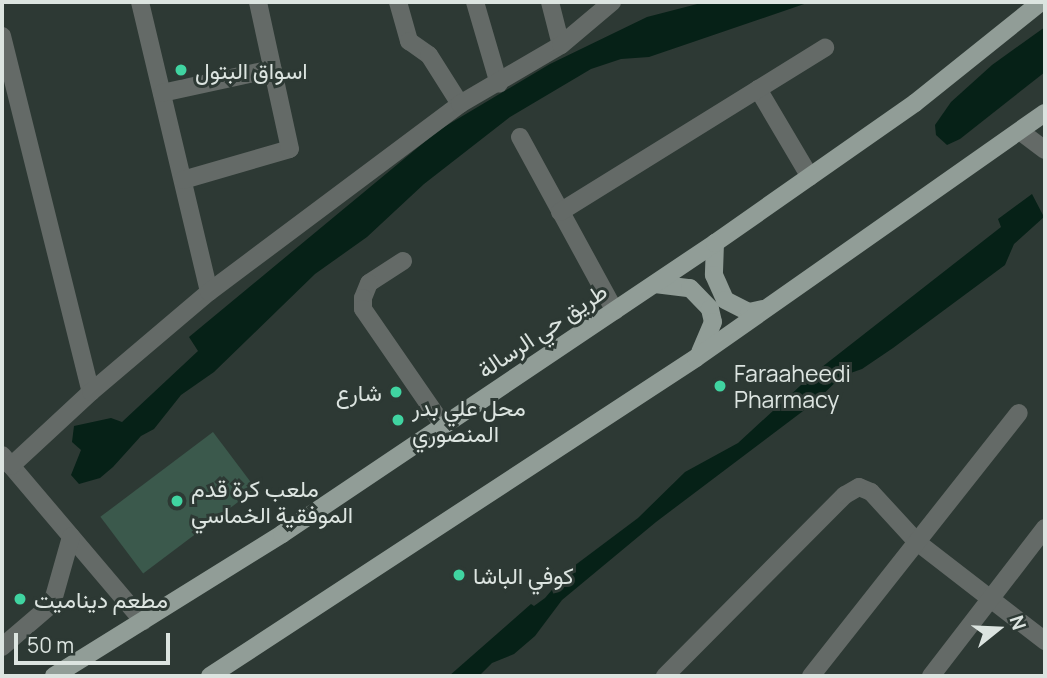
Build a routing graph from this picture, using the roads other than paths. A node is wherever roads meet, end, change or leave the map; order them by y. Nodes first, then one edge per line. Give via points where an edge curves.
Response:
1 (140, 2) edge
2 (258, 2) edge
3 (398, 2) edge
4 (475, 2) edge
5 (550, 2) edge
6 (612, 2) edge
7 (1041, 2) edge
8 (2, 36) edge
9 (561, 45) junction
10 (825, 47) dead end
11 (272, 69) junction
12 (499, 84) junction
13 (758, 89) junction
14 (162, 93) junction
15 (460, 104) junction
16 (1045, 113) edge
17 (1021, 132) junction
18 (520, 137) dead end
19 (1045, 150) edge
20 (810, 177) junction
21 (183, 180) junction
22 (560, 212) junction
23 (715, 243) junction
24 (403, 261) dead end
25 (655, 284) junction
26 (209, 292) junction
27 (765, 309) junction
28 (615, 311) junction
29 (696, 358) junction
30 (90, 392) junction
31 (1019, 413) dead end
32 (443, 425) junction
33 (7, 461) edge
34 (1045, 528) edge
35 (71, 537) junction
36 (917, 542) junction
37 (990, 599) junction
38 (143, 621) junction
39 (1045, 641) edge
40 (2, 647) edge
41 (54, 676) edge
42 (210, 676) edge
43 (664, 676) edge
44 (811, 676) edge
45 (931, 676) edge

1 - 14 street
2 - 11 street
3 - 15 street via 409,41 429,55
4 - 12 street
5 - 9 street
6 - 9 street
7 - 20 main road, طريق حي الرسالة via 915,103
8 - 30 street
9 - 12 street
10 - 13 street
11 - 14 street
11 - 21 street via 290,149
12 - 15 street
13 - 20 street
13 - 22 street
14 - 21 street
15 - 26 street
16 - 17 main road
17 - 19 street
17 - 27 main road
18 - 22 street
20 - 23 main road, طريق حي الرسالة
21 - 26 street
22 - 28 street
23 - 25 main road, طريق حي الرسالة
23 - 27 main road via 714,275 725,300 750,312
24 - 32 street via 369,283 363,309
25 - 28 main road, طريق حي الرسالة
25 - 29 main road via 690,288 710,309 710,337
26 - 30 street
27 - 29 main road
28 - 32 main road, طريق حي الرسالة
29 - 42 main road
30 - 33 street
31 - 36 street
32 - 38 main road, طريق حي الرسالة
33 - 35 street
34 - 37 street
35 - 38 street
35 - 40 street via 52,604
36 - 37 street
36 - 43 street via 872,492 859,487 845,495
36 - 44 street
37 - 39 street
37 - 45 street
38 - 41 main road, طريق حي الرسالة

